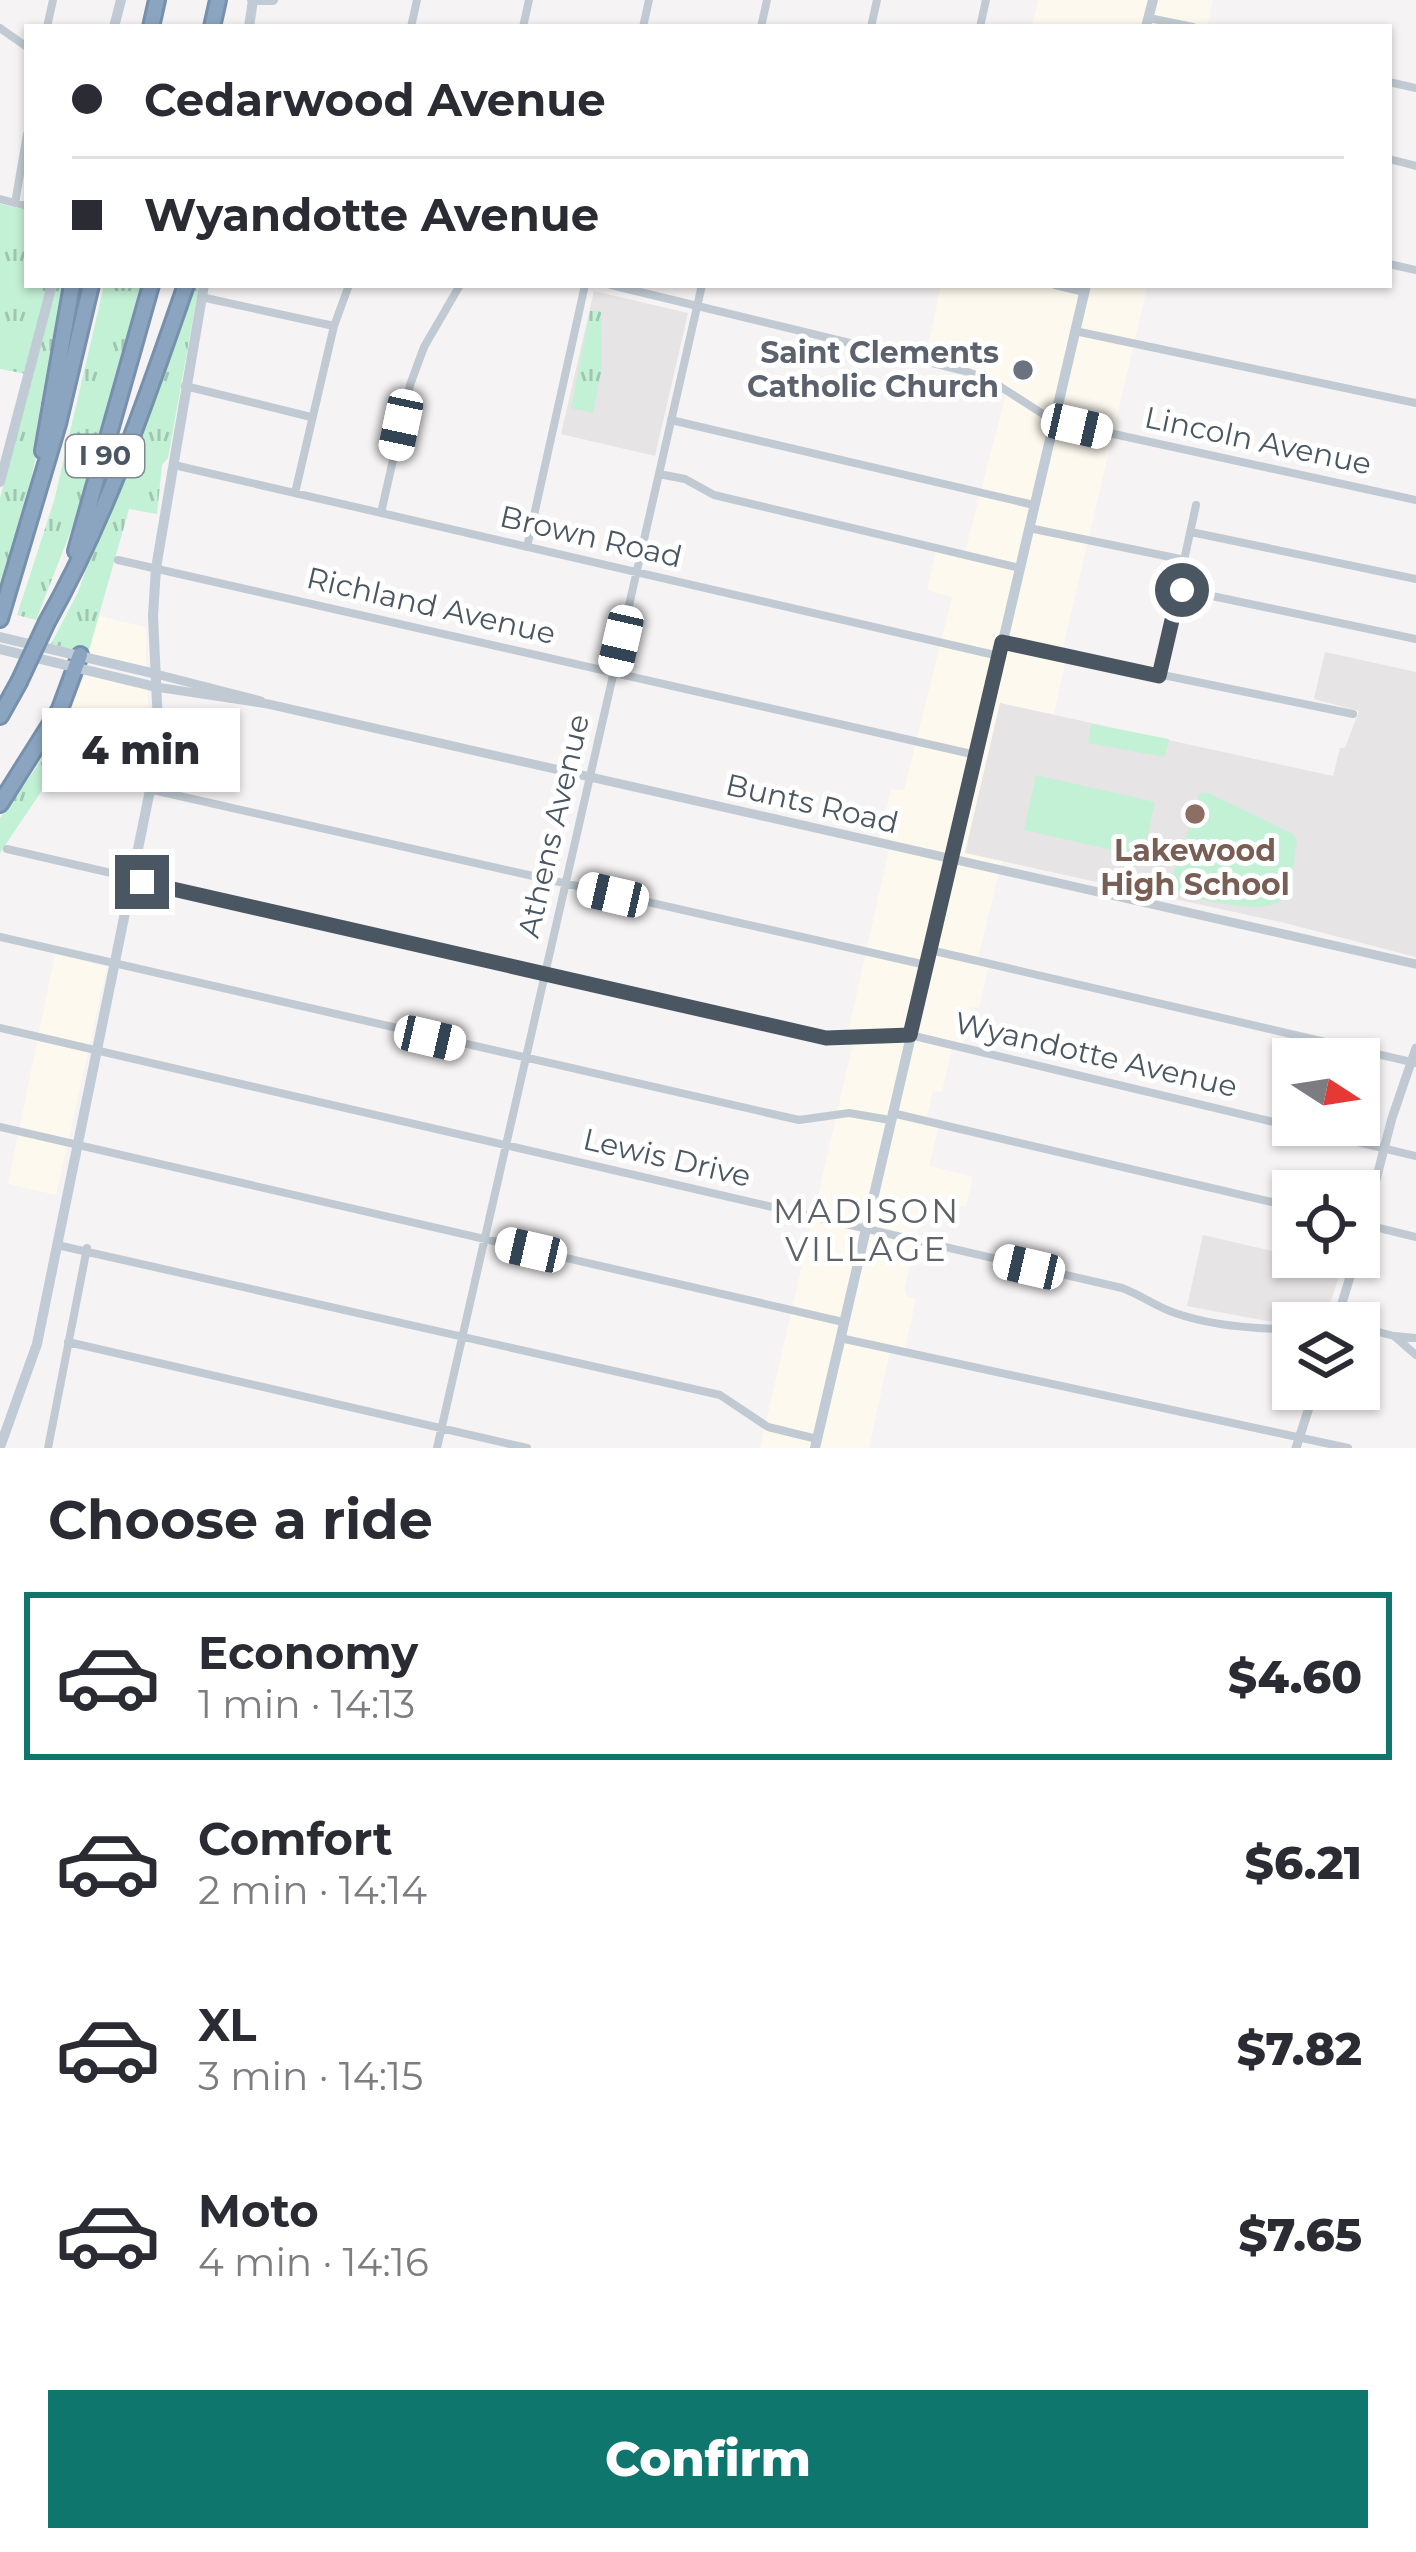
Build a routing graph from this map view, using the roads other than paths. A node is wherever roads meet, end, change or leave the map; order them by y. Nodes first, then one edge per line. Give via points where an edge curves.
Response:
1 (253, 0) edge
2 (273, 0) edge
3 (1153, 0) edge
4 (1147, 22) edge
5 (24, 151) edge
6 (0, 199) edge
7 (15, 203) junction
8 (24, 205) edge
9 (51, 288) edge
10 (71, 288) edge
11 (90, 288) edge
12 (150, 288) edge
13 (185, 288) edge
14 (348, 288) edge
15 (458, 288) edge
16 (584, 288) edge
17 (624, 288) edge
18 (701, 288) edge
19 (1085, 288) edge
20 (202, 291) edge
21 (698, 305) junction
22 (334, 326) junction
23 (1075, 332) junction
24 (185, 386) junction
25 (1416, 403) edge
26 (311, 416) junction
27 (671, 420) junction
28 (1054, 421) junction
29 (0, 424) edge
30 (16, 428) junction
31 (172, 465) junction
32 (659, 474) junction
33 (0, 482) edge
34 (43, 482) junction
35 (295, 493) junction
36 (1416, 500) edge
37 (1034, 505) junction
38 (1196, 505) dead end
39 (381, 513) junction
40 (1029, 528) junction
41 (1191, 532) junction
42 (526, 547) junction
43 (118, 560) dead end
44 (1185, 560) junction
45 (156, 568) junction
46 (1020, 568) junction
47 (637, 572) junction
48 (1416, 579) edge
49 (1179, 590) junction
50 (2, 616) edge
51 (47, 622) junction
52 (0, 637) edge
53 (1416, 640) edge
54 (1002, 642) junction
55 (0, 649) edge
56 (999, 656) junction
57 (79, 661) junction
58 (614, 673) junction
59 (1159, 676) junction
60 (156, 681) junction
61 (1352, 714) dead end
62 (0, 716) edge
63 (976, 755) junction
64 (60, 769) dead end
65 (590, 779) junction
66 (150, 788) junction
67 (0, 804) edge
68 (8, 850) dead end
69 (951, 860) junction
70 (131, 879) junction
71 (566, 884) junction
72 (0, 937) edge
73 (930, 950) junction
74 (926, 964) junction
75 (1416, 964) edge
76 (115, 966) junction
77 (545, 974) junction
78 (0, 1028) edge
79 (910, 1035) junction
80 (1416, 1048) edge
81 (97, 1052) junction
82 (526, 1059) junction
83 (1413, 1063) edge
84 (891, 1116) junction
85 (0, 1127) edge
86 (78, 1145) junction
87 (506, 1146) junction
88 (1384, 1148) junction
89 (1416, 1156) edge
90 (1378, 1170) edge
91 (1272, 1203) edge
92 (865, 1228) junction
93 (1380, 1228) edge
94 (1416, 1237) edge
95 (484, 1239) junction
96 (57, 1244) junction
97 (87, 1248) junction
98 (843, 1322) junction
99 (1272, 1329) edge
100 (1380, 1332) edge
101 (463, 1335) junction
102 (1394, 1336) junction
103 (840, 1338) junction
104 (1416, 1338) edge
105 (68, 1342) junction
106 (1416, 1355) edge
107 (1308, 1410) edge
108 (442, 1428) junction
109 (1297, 1443) edge
110 (1, 1445) edge
111 (817, 1445) edge
112 (48, 1448) edge
113 (437, 1448) edge
114 (527, 1448) edge
115 (1348, 1448) edge

1 - 2 main road
3 - 4 main road
5 - 7 street
6 - 7 street
7 - 8 street
9 - 30 main road
10 - 34 highway
11 - 34 highway, I 90
12 - 51 highway, I 90 via 93,502
13 - 51 highway via 103,510
14 - 22 street
15 - 39 street via 410,385
16 - 42 street
17 - 21 street, Lincoln Avenue
18 - 21 street, Athens Avenue
19 - 23 main road
20 - 22 street
20 - 24 main road
21 - 27 street, Athens Avenue
21 - 28 street, Lincoln Avenue via 965,371
22 - 26 street
23 - 25 street
23 - 28 main road
24 - 26 street
24 - 31 main road
26 - 35 street
27 - 32 street, Athens Avenue
27 - 37 street
28 - 36 street, Lincoln Avenue
28 - 37 main road
29 - 30 street
30 - 33 main road
31 - 35 street, Brown Road
31 - 45 main road
32 - 46 street via 714,495
32 - 47 street, Athens Avenue
34 - 50 highway, I 90
35 - 39 street, Brown Road
37 - 40 main road
38 - 41 street
39 - 42 street, Brown Road
40 - 44 street
40 - 46 main road
41 - 44 street
41 - 48 street
42 - 47 street, Brown Road
43 - 45 street, Richland Avenue
44 - 49 street
45 - 58 street, Richland Avenue
45 - 60 main road
46 - 54 main road
47 - 56 street, Brown Road
47 - 58 street, Athens Avenue
49 - 53 street
49 - 59 street
51 - 62 highway, I 90, bridge
52 - 57 main road
54 - 56 main road
54 - 59 street
55 - 57 main road
56 - 63 main road
57 - 60 main road
57 - 67 highway via 40,746
58 - 63 street, Richland Avenue
58 - 65 street, Athens Avenue
59 - 61 street
60 - 65 street, Bunts Road
60 - 66 main road via 159,746
63 - 69 main road
64 - 66 street
65 - 69 street, Bunts Road
65 - 71 street, Athens Avenue
66 - 70 main road
66 - 71 street
68 - 70 street, Wyandotte Avenue
69 - 73 main road
69 - 75 street, Bunts Road
70 - 76 main road
70 - 77 street, Wyandotte Avenue
71 - 74 street
71 - 77 street, Athens Avenue
72 - 76 street
73 - 74 main road
73 - 83 street
74 - 79 main road
76 - 81 main road
76 - 82 street
77 - 79 street, Wyandotte Avenue via 826,1038
77 - 82 street, Athens Avenue
78 - 81 street, Lewis Drive
79 - 84 main road
79 - 88 street, Wyandotte Avenue
80 - 83 street
81 - 86 main road
81 - 87 street, Lewis Drive
82 - 84 street via 799,1120
82 - 87 street, Athens Avenue
83 - 88 street
84 - 91 street
84 - 92 main road
85 - 86 street
86 - 95 street
86 - 96 main road
87 - 92 street, Lewis Drive
87 - 95 street, Athens Avenue
88 - 89 street, Wyandotte Avenue
88 - 90 street
92 - 98 main road
92 - 99 street, Lewis Drive via 1121,1288 1173,1312
93 - 94 street
95 - 98 street
95 - 101 street, Athens Avenue
96 - 97 street
96 - 110 main road via 30,1370
97 - 101 street
97 - 105 street
98 - 103 main road
100 - 102 street
101 - 108 street, Athens Avenue
101 - 111 street via 720,1395 768,1427
102 - 104 street
102 - 106 street
103 - 109 street
103 - 111 main road
105 - 108 street
105 - 112 street
107 - 109 street
108 - 113 street, Athens Avenue
108 - 114 street
109 - 115 street

